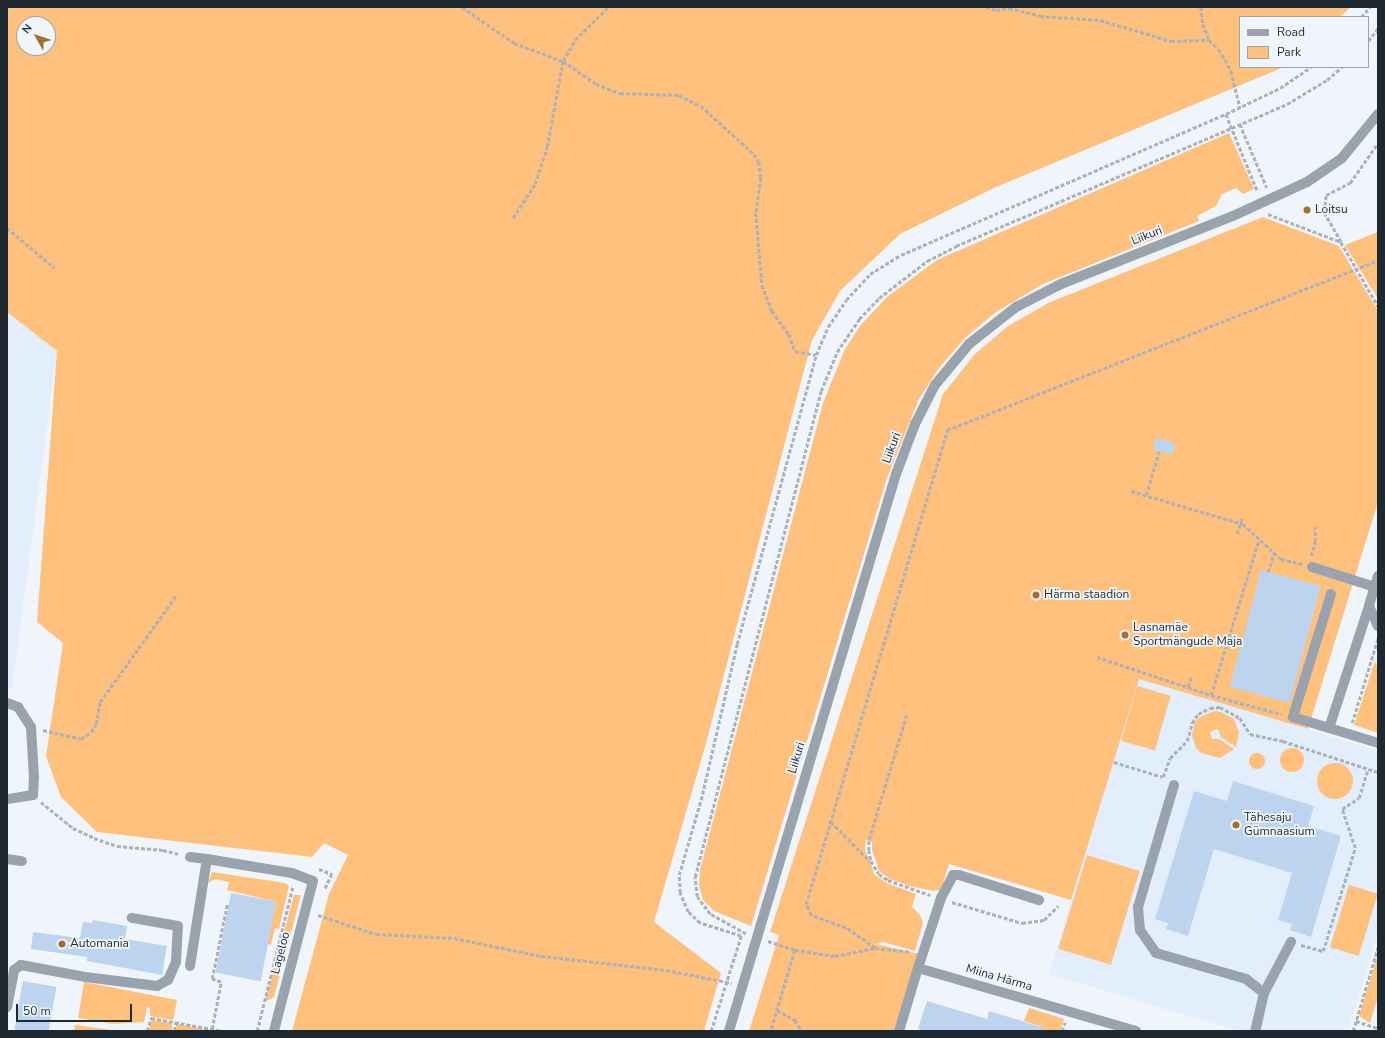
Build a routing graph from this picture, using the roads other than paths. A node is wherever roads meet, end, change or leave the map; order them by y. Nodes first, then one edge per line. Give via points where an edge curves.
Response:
1 (1378, 114) edge
2 (1310, 566) road end
3 (1378, 576) edge
4 (1375, 587) junction
5 (1331, 594) dead end
6 (1369, 606) junction
7 (1378, 626) edge
8 (7, 703) edge
9 (1329, 728) junction
10 (1378, 743) edge
11 (1174, 785) dead end
12 (7, 799) edge
13 (190, 857) road end
14 (7, 858) edge
15 (207, 859) junction
16 (22, 861) dead end
17 (1039, 900) dead end
18 (132, 918) dead end
19 (1291, 942) road end
20 (190, 966) dead end
21 (918, 968) junction
22 (1264, 993) junction
23 (7, 1007) edge
24 (274, 1031) edge
25 (728, 1031) edge
26 (899, 1031) edge
27 (1136, 1031) edge
28 (1255, 1031) edge

1 - 25 street, Liikuri via 1355,145 1331,168 1267,202 1061,284 1016,307 969,344 935,386 914,424 896,474
2 - 4 street
3 - 4 street
4 - 6 street
5 - 9 street via 1293,717
6 - 7 street
6 - 9 street
8 - 12 street via 18,707 31,726 33,795
9 - 10 street
11 - 22 street via 1138,907 1140,930 1156,953 1246,979
13 - 15 street
14 - 16 street
15 - 20 street
15 - 24 street, Lageloo via 297,874 313,881
17 - 21 street via 952,875 941,898
18 - 23 street via 178,926 176,962 168,980 158,986 85,977 21,965 14,970
19 - 22 street
21 - 26 street
21 - 27 street, Miina Härma
22 - 28 street

